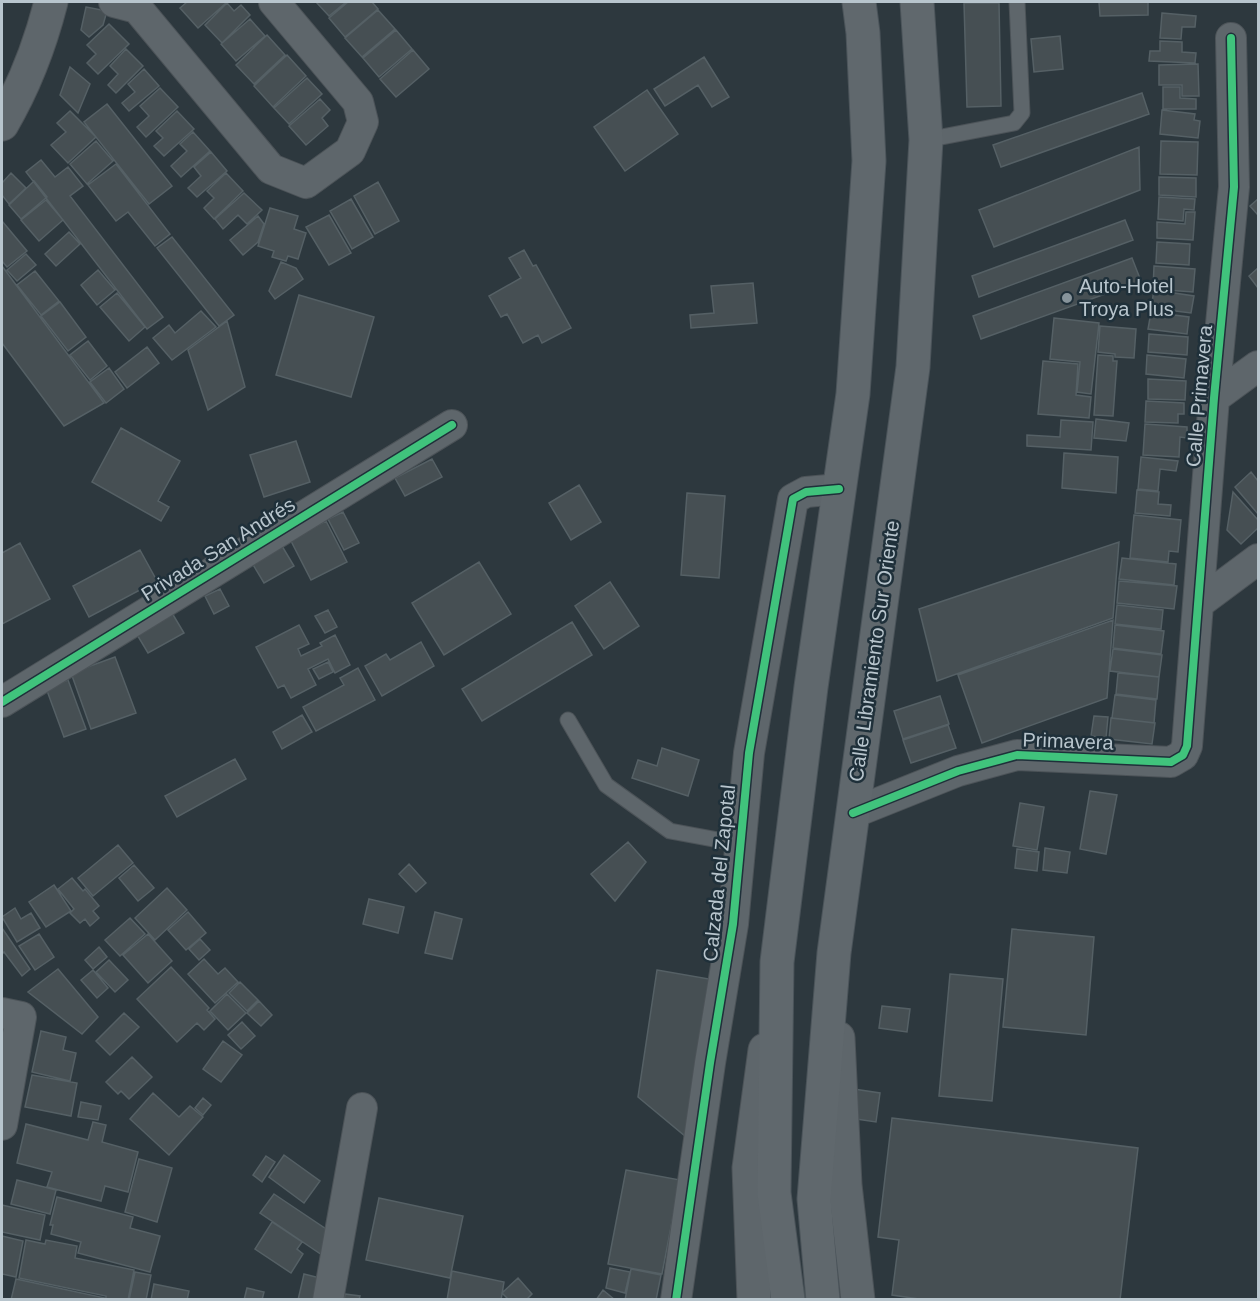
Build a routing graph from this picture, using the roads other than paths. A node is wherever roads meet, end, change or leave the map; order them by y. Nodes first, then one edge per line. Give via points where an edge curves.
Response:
1 (51, 2) edge
2 (114, 2) edge
3 (274, 2) edge
4 (859, 2) edge
5 (917, 2) edge
6 (1017, 2) edge
7 (1231, 38) dead end
8 (2, 124) edge
9 (926, 140) junction
10 (1258, 168) edge
11 (1234, 187) junction
12 (1258, 366) edge
13 (1214, 398) junction
14 (452, 424) dead end
15 (839, 489) junction
16 (1258, 559) edge
17 (781, 573) junction
18 (826, 577) junction
19 (1199, 603) junction
20 (2, 702) edge
21 (568, 720) dead end
22 (1183, 755) joint
23 (853, 813) junction
24 (740, 844) junction
25 (834, 953) junction
26 (777, 962) junction
27 (11, 1015) edge
28 (363, 1108) dead end
29 (2, 1125) edge
30 (328, 1299) edge
31 (676, 1299) edge
32 (754, 1299) edge
33 (788, 1299) edge
34 (823, 1299) edge
35 (858, 1299) edge

1 - 8 street via 41,41 19,96
2 - 3 street via 137,8 271,169 306,183 350,151 363,122 358,102
4 - 15 main road via 869,161 853,394
5 - 9 main road, Calle Libramiento Sur Oriente
6 - 9 lane via 1022,113 1014,123
7 - 11 street, Calle Primavera
9 - 23 main road, Calle Libramiento Sur Oriente via 913,367
10 - 11 street
11 - 13 street, Calle Primavera
12 - 13 street
13 - 19 street, Calle Primavera
14 - 20 street, Privada San Andrés
15 - 17 street, Calzada del Zapotal via 806,492 793,499
15 - 18 main road
16 - 19 street
17 - 18 street
17 - 24 street, Calzada del Zapotal via 749,753
18 - 26 main road
19 - 22 street, Calle Primavera via 1187,746
21 - 24 lane via 606,785 670,831
22 - 23 street, Primavera via 1171,762 1017,755 958,771
23 - 25 main road, Calle Libramiento Sur Oriente
24 - 31 street, Calzada del Zapotal via 733,924
25 - 34 main road, Calle Libramiento Sur Oriente via 814,1199
25 - 35 street via 845,1185
26 - 32 street via 749,1168
26 - 33 main road via 774,1193
27 - 29 street
28 - 30 street

